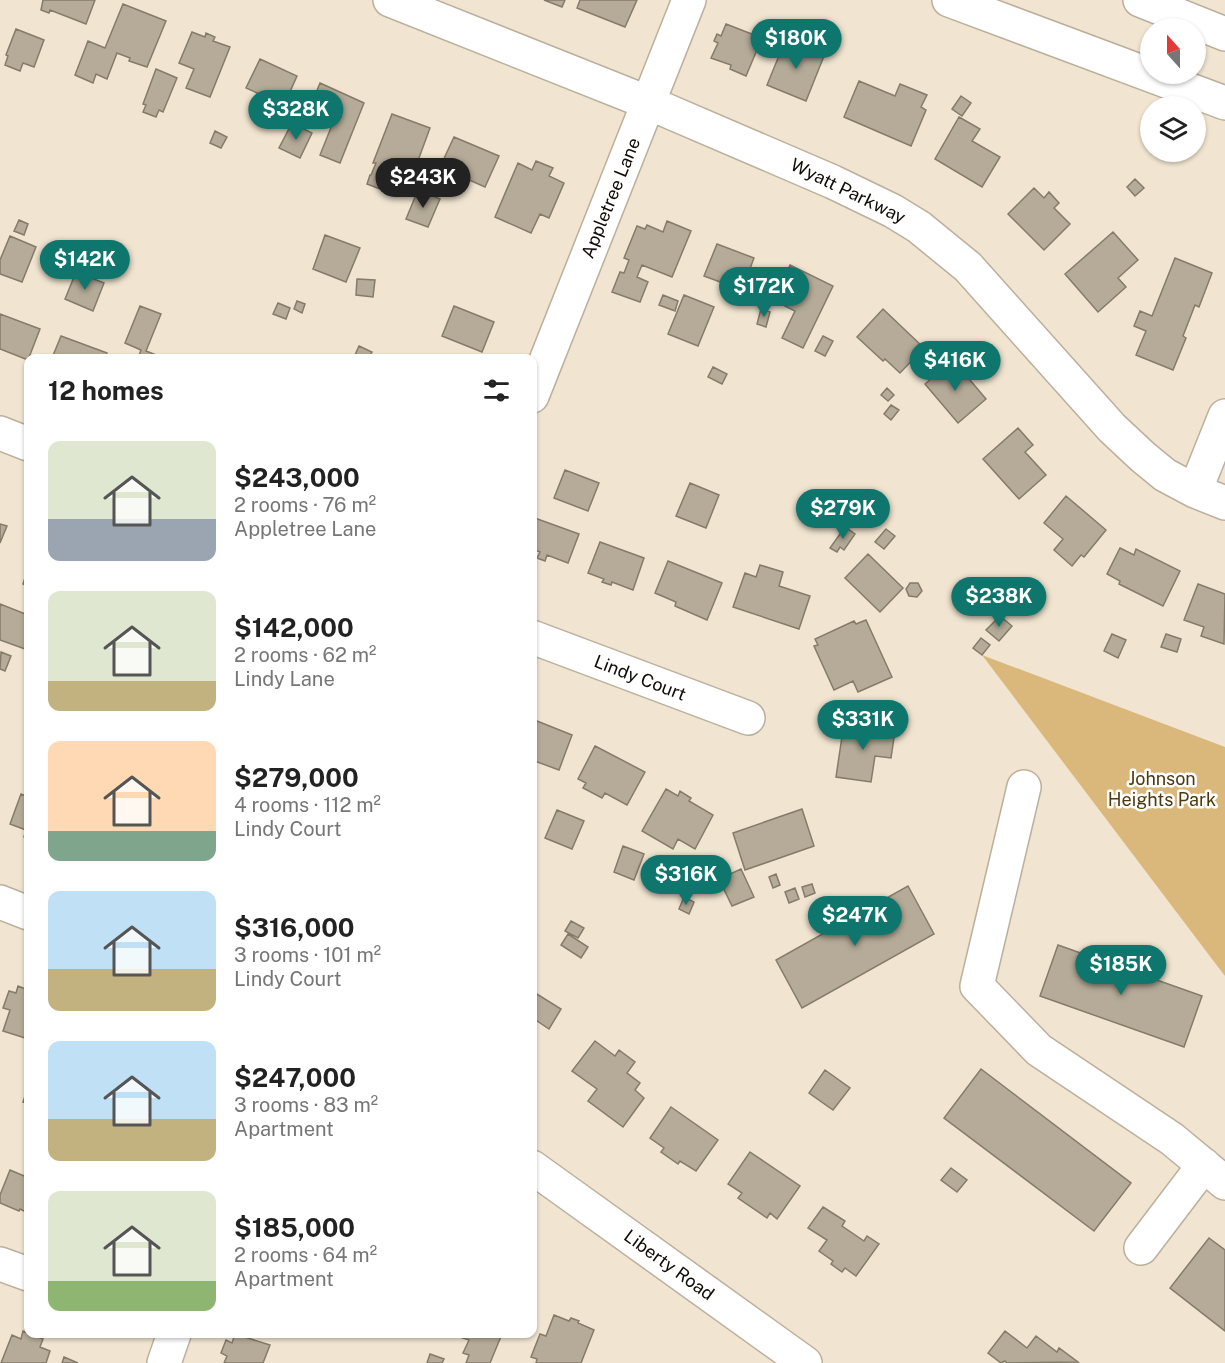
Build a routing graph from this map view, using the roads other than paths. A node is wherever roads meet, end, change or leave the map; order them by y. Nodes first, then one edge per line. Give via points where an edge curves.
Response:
1 (390, 0) edge
2 (689, 0) edge
3 (949, 0) edge
4 (1140, 0) edge
5 (1225, 34) edge
6 (649, 103) junction
7 (1225, 103) edge
8 (537, 383) edge
9 (1225, 416) edge
10 (0, 433) edge
11 (24, 442) edge
12 (1195, 491) junction
13 (1225, 503) edge
14 (537, 640) edge
15 (748, 718) dead end
16 (1024, 787) dead end
17 (0, 902) edge
18 (24, 911) edge
19 (537, 1171) edge
20 (1214, 1174) edge
21 (1141, 1248) dead end
22 (0, 1264) edge
23 (24, 1273) edge
24 (173, 1338) edge
25 (164, 1363) edge
26 (805, 1363) edge

1 - 6 street, Wyatt Parkway
2 - 6 street, Appletree Lane
3 - 7 street
4 - 5 street
6 - 8 street, Appletree Lane
6 - 12 street, Wyatt Parkway via 833,182 920,226 968,267 1112,428 1165,475
9 - 12 street
10 - 11 street
12 - 13 street, Wyatt Parkway
14 - 15 street, Lindy Court
16 - 20 street via 977,986 1039,1050 1172,1139
17 - 18 street
19 - 26 street, Liberty Road
20 - 21 street
22 - 23 street
24 - 25 street

